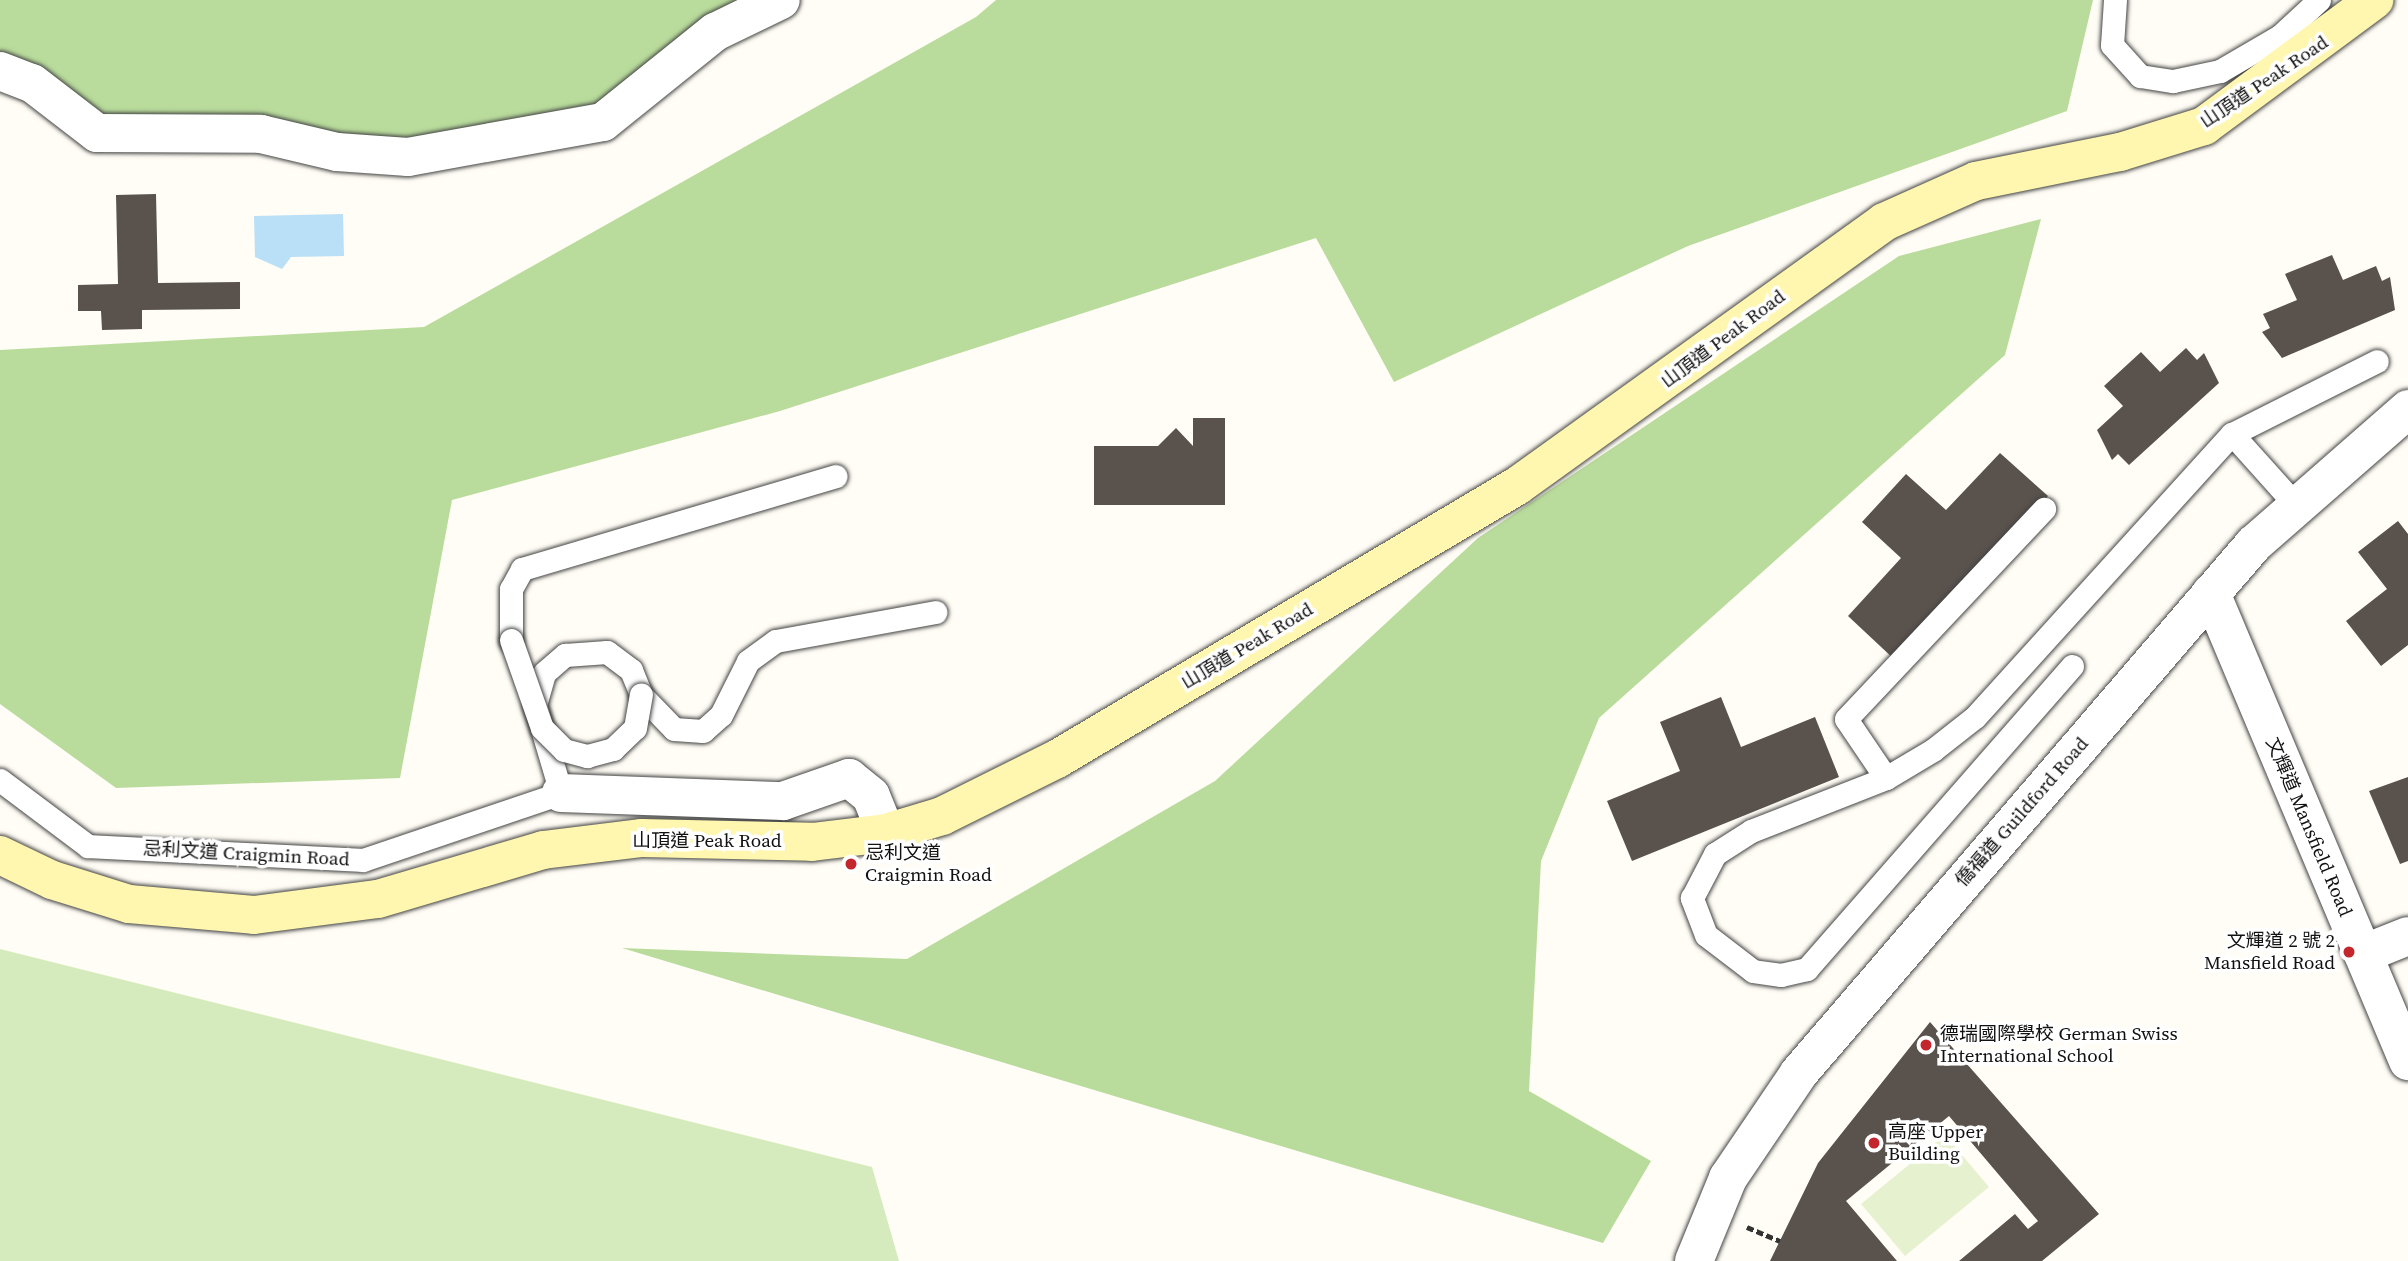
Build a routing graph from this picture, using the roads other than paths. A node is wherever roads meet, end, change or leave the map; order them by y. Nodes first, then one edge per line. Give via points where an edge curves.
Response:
1 (781, 0) edge
2 (2115, 0) edge
3 (2319, 0) edge
4 (2374, 0) edge
5 (0, 71) edge
6 (2377, 361) dead end
7 (2408, 409) edge
8 (2232, 434) junction
9 (836, 476) dead end
10 (2294, 503) junction
11 (2044, 509) dead end
12 (2211, 593) junction
13 (935, 612) dead end
14 (2072, 666) dead end
15 (641, 695) junction
16 (1886, 778) junction
17 (0, 780) edge
18 (561, 793) junction
19 (886, 833) junction
20 (0, 855) edge
21 (2408, 936) edge
22 (2363, 954) junction
23 (2408, 1060) edge
24 (1693, 1261) edge

1 - 5 street via 715,32 592,127 513,133 408,157 337,152 244,132 97,133 32,83
2 - 3 lane via 2112,44 2140,76 2173,81 2220,71 2280,36
4 - 19 main road, 山頂道 Peak Road via 2204,126 2120,152 1976,181 1884,222 1517,486 1035,771 942,816
6 - 8 lane
7 - 10 street, 僑福道 Guildford Road
8 - 10 lane
8 - 16 lane via 1975,717
9 - 15 lane, bridge via 522,569 512,589 511,640 542,728 564,750 587,755 613,749 635,727
10 - 12 street, 僑福道 Guildford Road
11 - 16 lane via 1846,719
12 - 22 street, 文輝道 Mansfield Road
12 - 24 street, 僑福道 Guildford Road via 1799,1073 1728,1178
13 - 15 lane via 776,641 748,661 721,715 703,731 674,729
14 - 16 lane via 1807,969 1781,975 1753,971 1706,935 1692,898 1715,854 1751,831
15 - 18 lane via 631,670 607,652 578,650 544,673 535,705
17 - 18 lane, 忌利文道 Craigmin Road via 88,846 363,860
18 - 19 street, 忌利文道 Craigmin Road via 783,801 849,778 871,796
19 - 20 main road, 山頂道 Peak Road via 812,842 642,838 566,847 378,899 254,915 129,904 52,880
21 - 22 street
22 - 23 street, 文輝道 Mansfield Road

